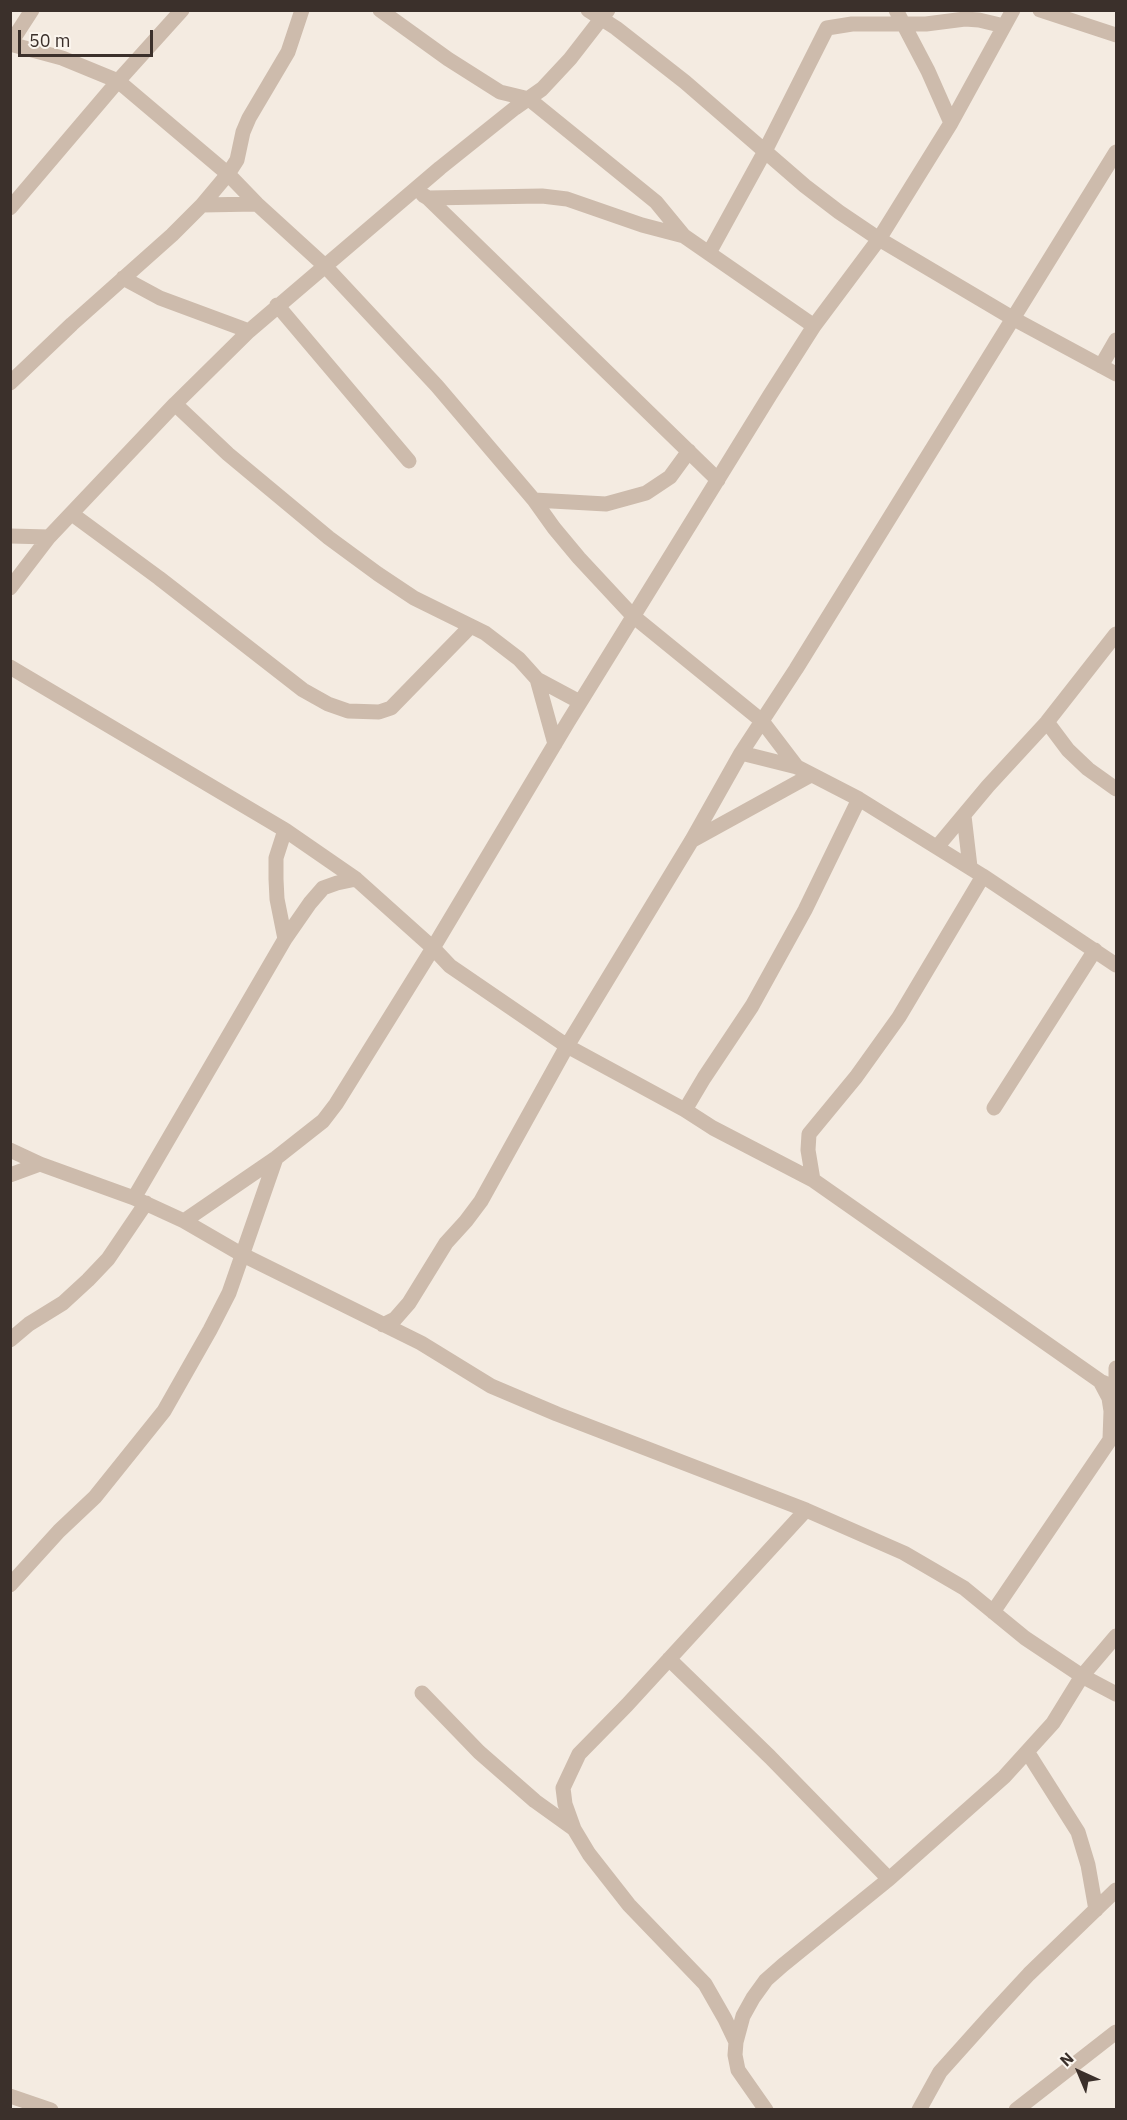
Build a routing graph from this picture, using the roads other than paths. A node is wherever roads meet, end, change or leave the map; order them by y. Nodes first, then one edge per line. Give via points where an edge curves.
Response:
1 (32, 10) edge
2 (182, 10) edge
3 (302, 10) edge
4 (380, 10) edge
5 (1013, 10) edge
6 (1040, 10) edge
7 (599, 13) edge
8 (899, 17) edge
9 (1005, 26) junction
10 (1116, 35) edge
11 (118, 81) junction
12 (500, 92) junction
13 (529, 99) junction
14 (500, 120) junction
15 (951, 123) junction
16 (765, 151) junction
17 (1116, 152) edge
18 (228, 174) junction
19 (421, 194) junction
20 (257, 204) junction
21 (202, 205) junction
22 (10, 208) edge
23 (684, 236) junction
24 (879, 239) junction
25 (709, 253) junction
26 (325, 266) junction
27 (123, 278) junction
28 (277, 305) junction
29 (1014, 319) junction
30 (814, 326) junction
31 (249, 331) junction
32 (1116, 340) edge
33 (1101, 366) junction
34 (1116, 374) edge
35 (10, 383) edge
36 (175, 404) junction
37 (688, 451) junction
38 (409, 461) dead end
39 (718, 480) junction
40 (534, 500) junction
41 (72, 514) junction
42 (10, 536) edge
43 (50, 537) junction
44 (10, 588) edge
45 (633, 616) junction
46 (470, 627) junction
47 (1116, 634) edge
48 (10, 667) edge
49 (537, 679) junction
50 (580, 702) junction
51 (762, 721) junction
52 (1047, 722) junction
53 (555, 744) junction
54 (741, 753) junction
55 (797, 767) junction
56 (811, 775) junction
57 (1116, 789) edge
58 (859, 799) junction
59 (964, 816) junction
60 (285, 830) junction
61 (692, 840) junction
62 (937, 847) junction
63 (976, 872) junction
64 (356, 879) junction
65 (285, 939) junction
66 (433, 948) junction
67 (1095, 950) junction
68 (1116, 965) edge
69 (567, 1046) junction
70 (994, 1108) dead end
71 (685, 1110) junction
72 (10, 1150) edge
73 (276, 1158) junction
74 (40, 1164) junction
75 (10, 1175) edge
76 (813, 1180) junction
77 (140, 1200) junction
78 (184, 1221) junction
79 (241, 1254) junction
80 (383, 1325) junction
81 (10, 1340) edge
82 (1116, 1368) edge
83 (1101, 1381) junction
84 (1116, 1388) edge
85 (1113, 1435) edge
86 (806, 1510) junction
87 (10, 1584) edge
88 (993, 1612) junction
89 (1116, 1636) edge
90 (669, 1659) junction
91 (1082, 1676) junction
92 (422, 1693) dead end
93 (1116, 1694) edge
94 (1028, 1753) junction
95 (574, 1829) junction
96 (889, 1879) junction
97 (1116, 1890) edge
98 (1096, 1910) junction
99 (1116, 2032) edge
100 (736, 2042) junction
101 (10, 2096) edge
102 (51, 2109) edge
103 (766, 2109) edge
104 (919, 2109) edge
105 (1016, 2109) edge

1 - 11 street via 10,44 62,58
2 - 11 street
3 - 18 street via 288,51 249,118 237,160
4 - 12 street
5 - 9 street
6 - 10 street
7 - 13 street via 564,65
7 - 16 street
8 - 9 street via 926,24 965,19
8 - 15 street
8 - 16 street via 827,28
9 - 15 street
11 - 18 street
11 - 22 street
12 - 13 street
12 - 14 street
13 - 14 street
13 - 23 street via 656,202
14 - 19 street
15 - 24 street
16 - 24 street via 805,186
16 - 25 street
17 - 29 street
18 - 20 street
18 - 21 street
19 - 23 street via 567,199
19 - 26 street
19 - 37 street
20 - 21 street
20 - 26 street
21 - 27 street
23 - 25 street
24 - 29 street
24 - 30 street
25 - 30 street
26 - 28 street
26 - 40 street via 437,386
27 - 31 street via 160,298
27 - 35 street
28 - 31 street
28 - 38 street
29 - 33 street
29 - 51 street
30 - 39 street
31 - 36 street
32 - 33 street
33 - 34 street
36 - 41 street
36 - 46 street via 228,454 338,544 414,598
37 - 39 street
37 - 40 street via 670,477 646,493 606,504
39 - 45 street
40 - 45 street via 579,558
41 - 43 street
41 - 46 street via 303,690 328,705 348,711 380,712 391,708
42 - 43 street
43 - 44 street
45 - 50 street
45 - 51 street
46 - 49 street via 499,643
47 - 52 street
48 - 60 street
49 - 50 street
49 - 53 street
50 - 53 street
51 - 54 street
51 - 55 street
52 - 57 street via 1068,750
52 - 59 street
53 - 66 street
54 - 55 street
54 - 61 street
55 - 56 street
56 - 58 street
56 - 61 street
58 - 62 street
58 - 71 street via 752,1006
59 - 62 street
59 - 63 street
60 - 64 street
60 - 65 street via 276,858 276,879
61 - 69 street
62 - 63 street
63 - 67 street
63 - 76 street via 899,1017 809,1134
64 - 65 street via 323,888
64 - 66 street
65 - 77 street
66 - 69 street via 450,966
66 - 73 street via 336,1104 323,1120
67 - 68 street
67 - 70 street
69 - 71 street
69 - 80 street via 481,1201 446,1243 409,1303 395,1319
71 - 76 street
72 - 74 street
73 - 78 street
73 - 79 street
74 - 75 street
74 - 77 street
76 - 83 street
77 - 78 street
77 - 81 street via 108,1259 63,1303
78 - 79 street
79 - 80 street
79 - 87 street via 229,1293 164,1411 95,1497
80 - 86 street via 502,1391
82 - 84 street
83 - 84 street
83 - 85 street via 1109,1398
85 - 88 street
86 - 88 street via 932,1568
86 - 90 street
88 - 91 street
89 - 91 street
90 - 95 street via 575,1761 563,1788
90 - 96 street
91 - 93 street
91 - 94 street via 1053,1723
92 - 95 street via 479,1752
94 - 96 street
94 - 98 street via 1078,1832
95 - 100 street via 628,1905 705,1984
96 - 100 street via 766,1980 743,2016
97 - 98 street
98 - 104 street via 1029,1974 940,2072
99 - 105 street
100 - 103 street via 738,2070
101 - 102 street

